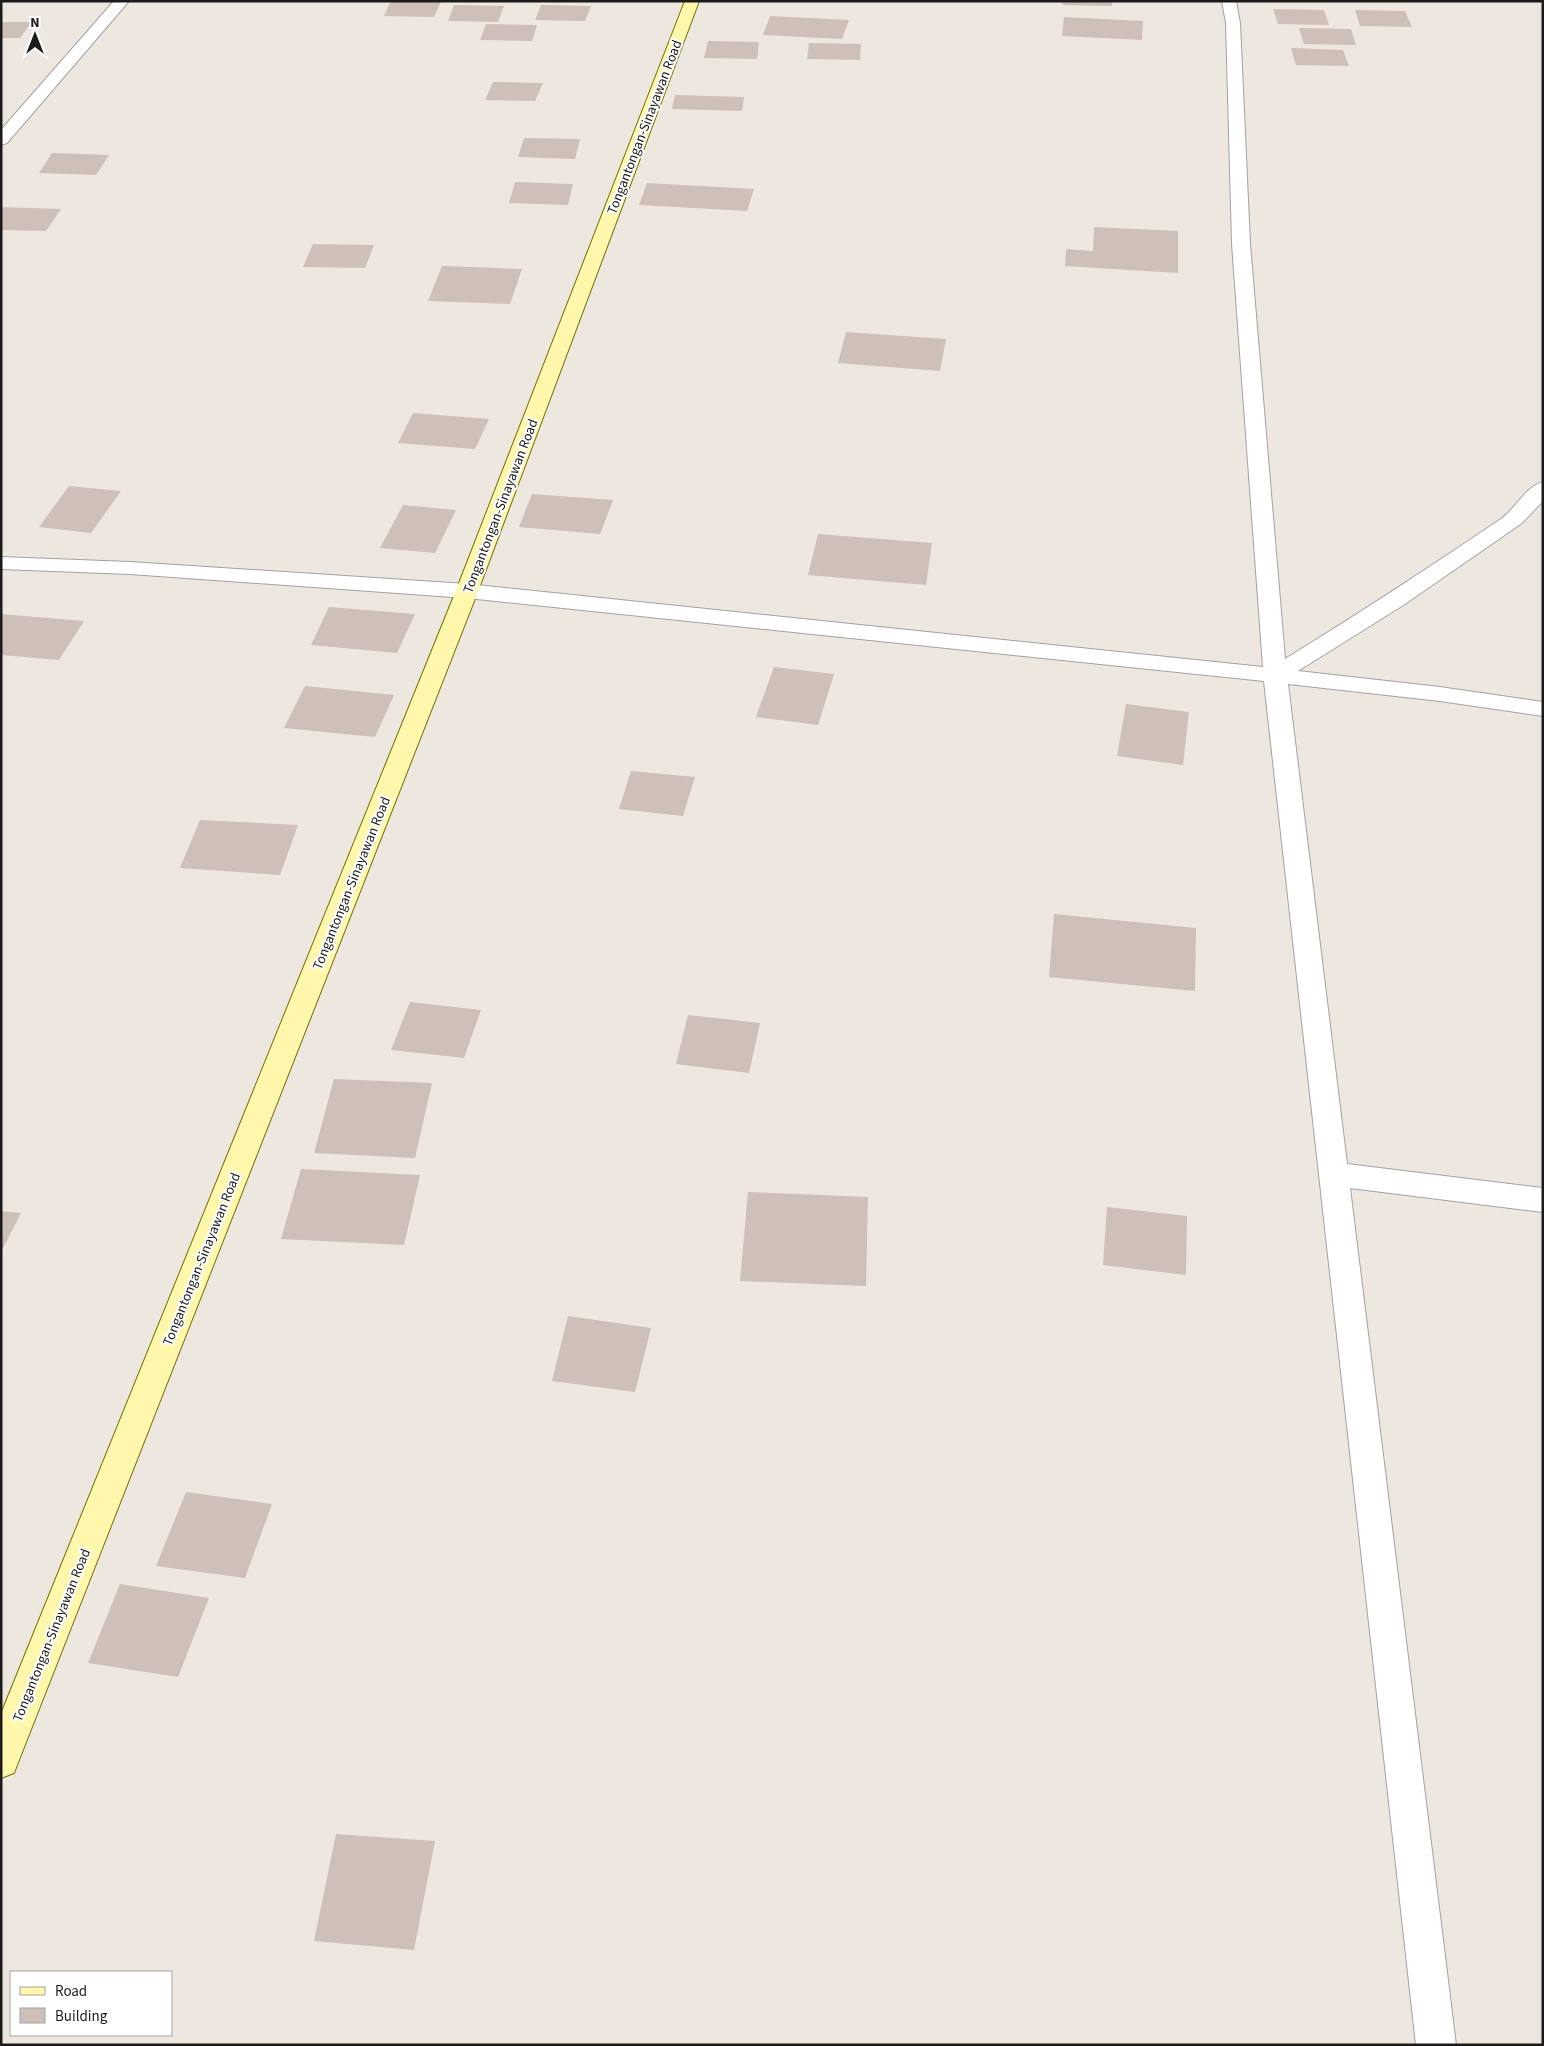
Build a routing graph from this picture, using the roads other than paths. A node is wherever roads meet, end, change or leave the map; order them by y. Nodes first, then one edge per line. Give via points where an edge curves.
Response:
1 (122, 1) edge
2 (692, 1) edge
3 (1229, 1) edge
4 (1, 140) edge
5 (1543, 488) edge
6 (1, 563) edge
7 (467, 591) junction
8 (1275, 675) junction
9 (1543, 708) edge
10 (1333, 1174) junction
11 (1543, 1200) edge
12 (1, 1760) edge
13 (1436, 2045) edge

1 - 4 street
2 - 7 main road, Tongantongan-Sinayawan Road
3 - 8 street via 1233,23 1242,244
5 - 8 street via 1515,519 1397,600
6 - 7 street via 130,568
7 - 8 street
7 - 12 main road, Tongantongan-Sinayawan Road
8 - 9 street
8 - 10 street
10 - 11 street
10 - 13 street

